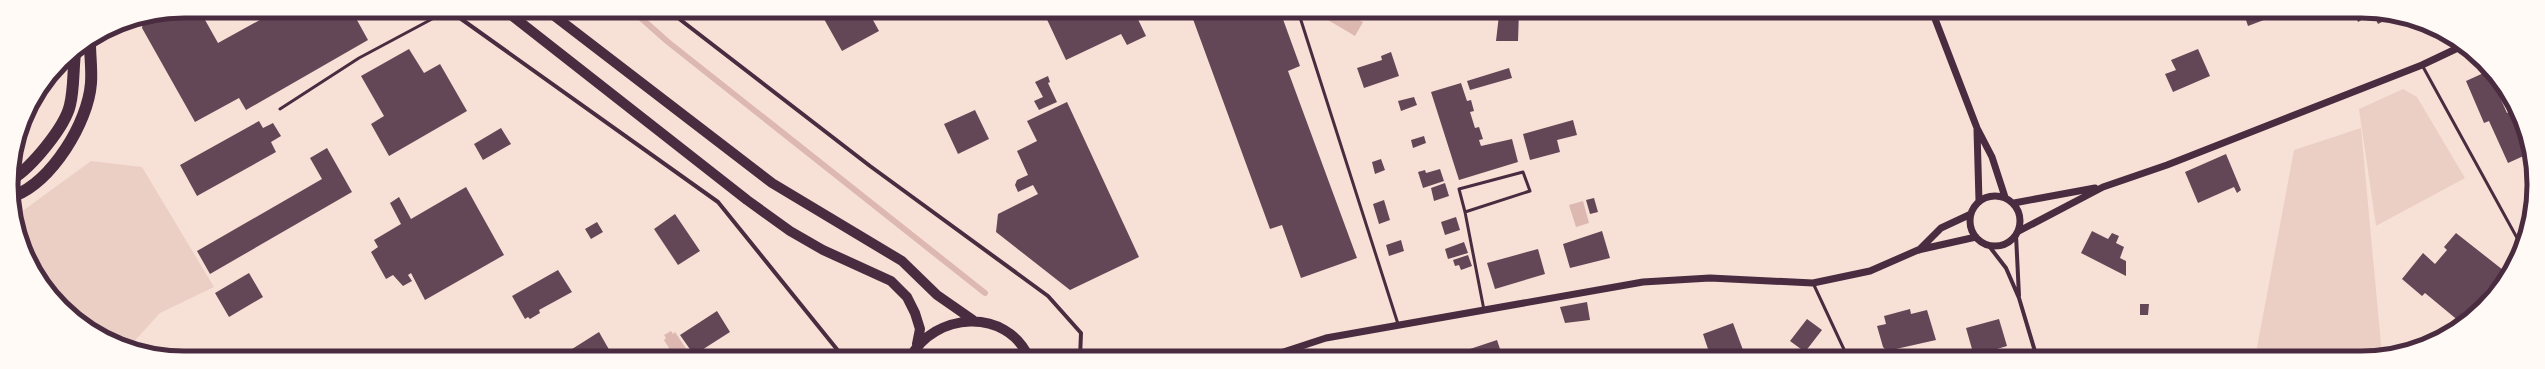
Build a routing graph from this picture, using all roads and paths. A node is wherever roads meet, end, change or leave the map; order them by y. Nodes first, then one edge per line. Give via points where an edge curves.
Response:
1 (434, 18) edge
2 (460, 18) edge
3 (515, 18) edge
4 (557, 18) edge
5 (678, 18) edge
6 (1300, 18) edge
7 (1935, 18) edge
8 (90, 47) edge
9 (2457, 49) edge
10 (74, 60) edge
11 (2422, 65) junction
12 (280, 109) dead end
13 (1977, 128) junction
14 (18, 176) edge
15 (2103, 187) junction
16 (18, 194) edge
17 (2006, 197) junction
18 (1979, 201) junction
19 (2014, 203) junction
20 (1465, 212) junction
21 (1971, 214) junction
22 (2018, 233) junction
23 (1976, 237) junction
24 (2518, 239) edge
25 (1989, 246) junction
26 (1918, 250) junction
27 (1813, 283) junction
28 (2019, 298) junction
29 (1484, 310) junction
30 (973, 320) junction
31 (1398, 324) junction
32 (917, 344) junction
33 (838, 351) edge
34 (914, 351) edge
35 (1023, 351) edge
36 (1080, 351) edge
37 (1286, 351) edge
38 (1845, 351) edge
39 (2035, 351) edge

1 - 12 lane via 359,58
2 - 33 street via 718,202
3 - 32 main road via 790,231 823,250 891,281 907,297 915,313 920,329
4 - 30 main road via 772,183 902,261 937,295
5 - 36 street via 870,166 1048,296 1081,333
6 - 31 lane
7 - 13 street
8 - 16 highway via 91,84 78,129 54,165
9 - 11 street
10 - 14 highway via 70,106 53,138
11 - 15 street via 2167,165
11 - 24 lane
13 - 17 street via 1992,157
13 - 18 street
15 - 19 street
15 - 22 street
17 - 18 street via 1996,195
17 - 19 street
18 - 21 street
19 - 22 street via 2021,221
20 - 20 lane via 1530,191 1523,172 1459,189
20 - 29 lane
21 - 23 street via 1972,230
21 - 26 street via 1941,228
22 - 25 street via 2005,245
22 - 28 street
23 - 25 street
23 - 26 street
25 - 28 street via 2006,268
26 - 27 street via 1870,271
27 - 29 street via 1681,278 1643,282
27 - 38 lane
28 - 39 street
29 - 31 street
30 - 32 main road via 941,327
30 - 35 main road via 998,327 1008,333
31 - 37 street via 1326,338
32 - 34 main road

